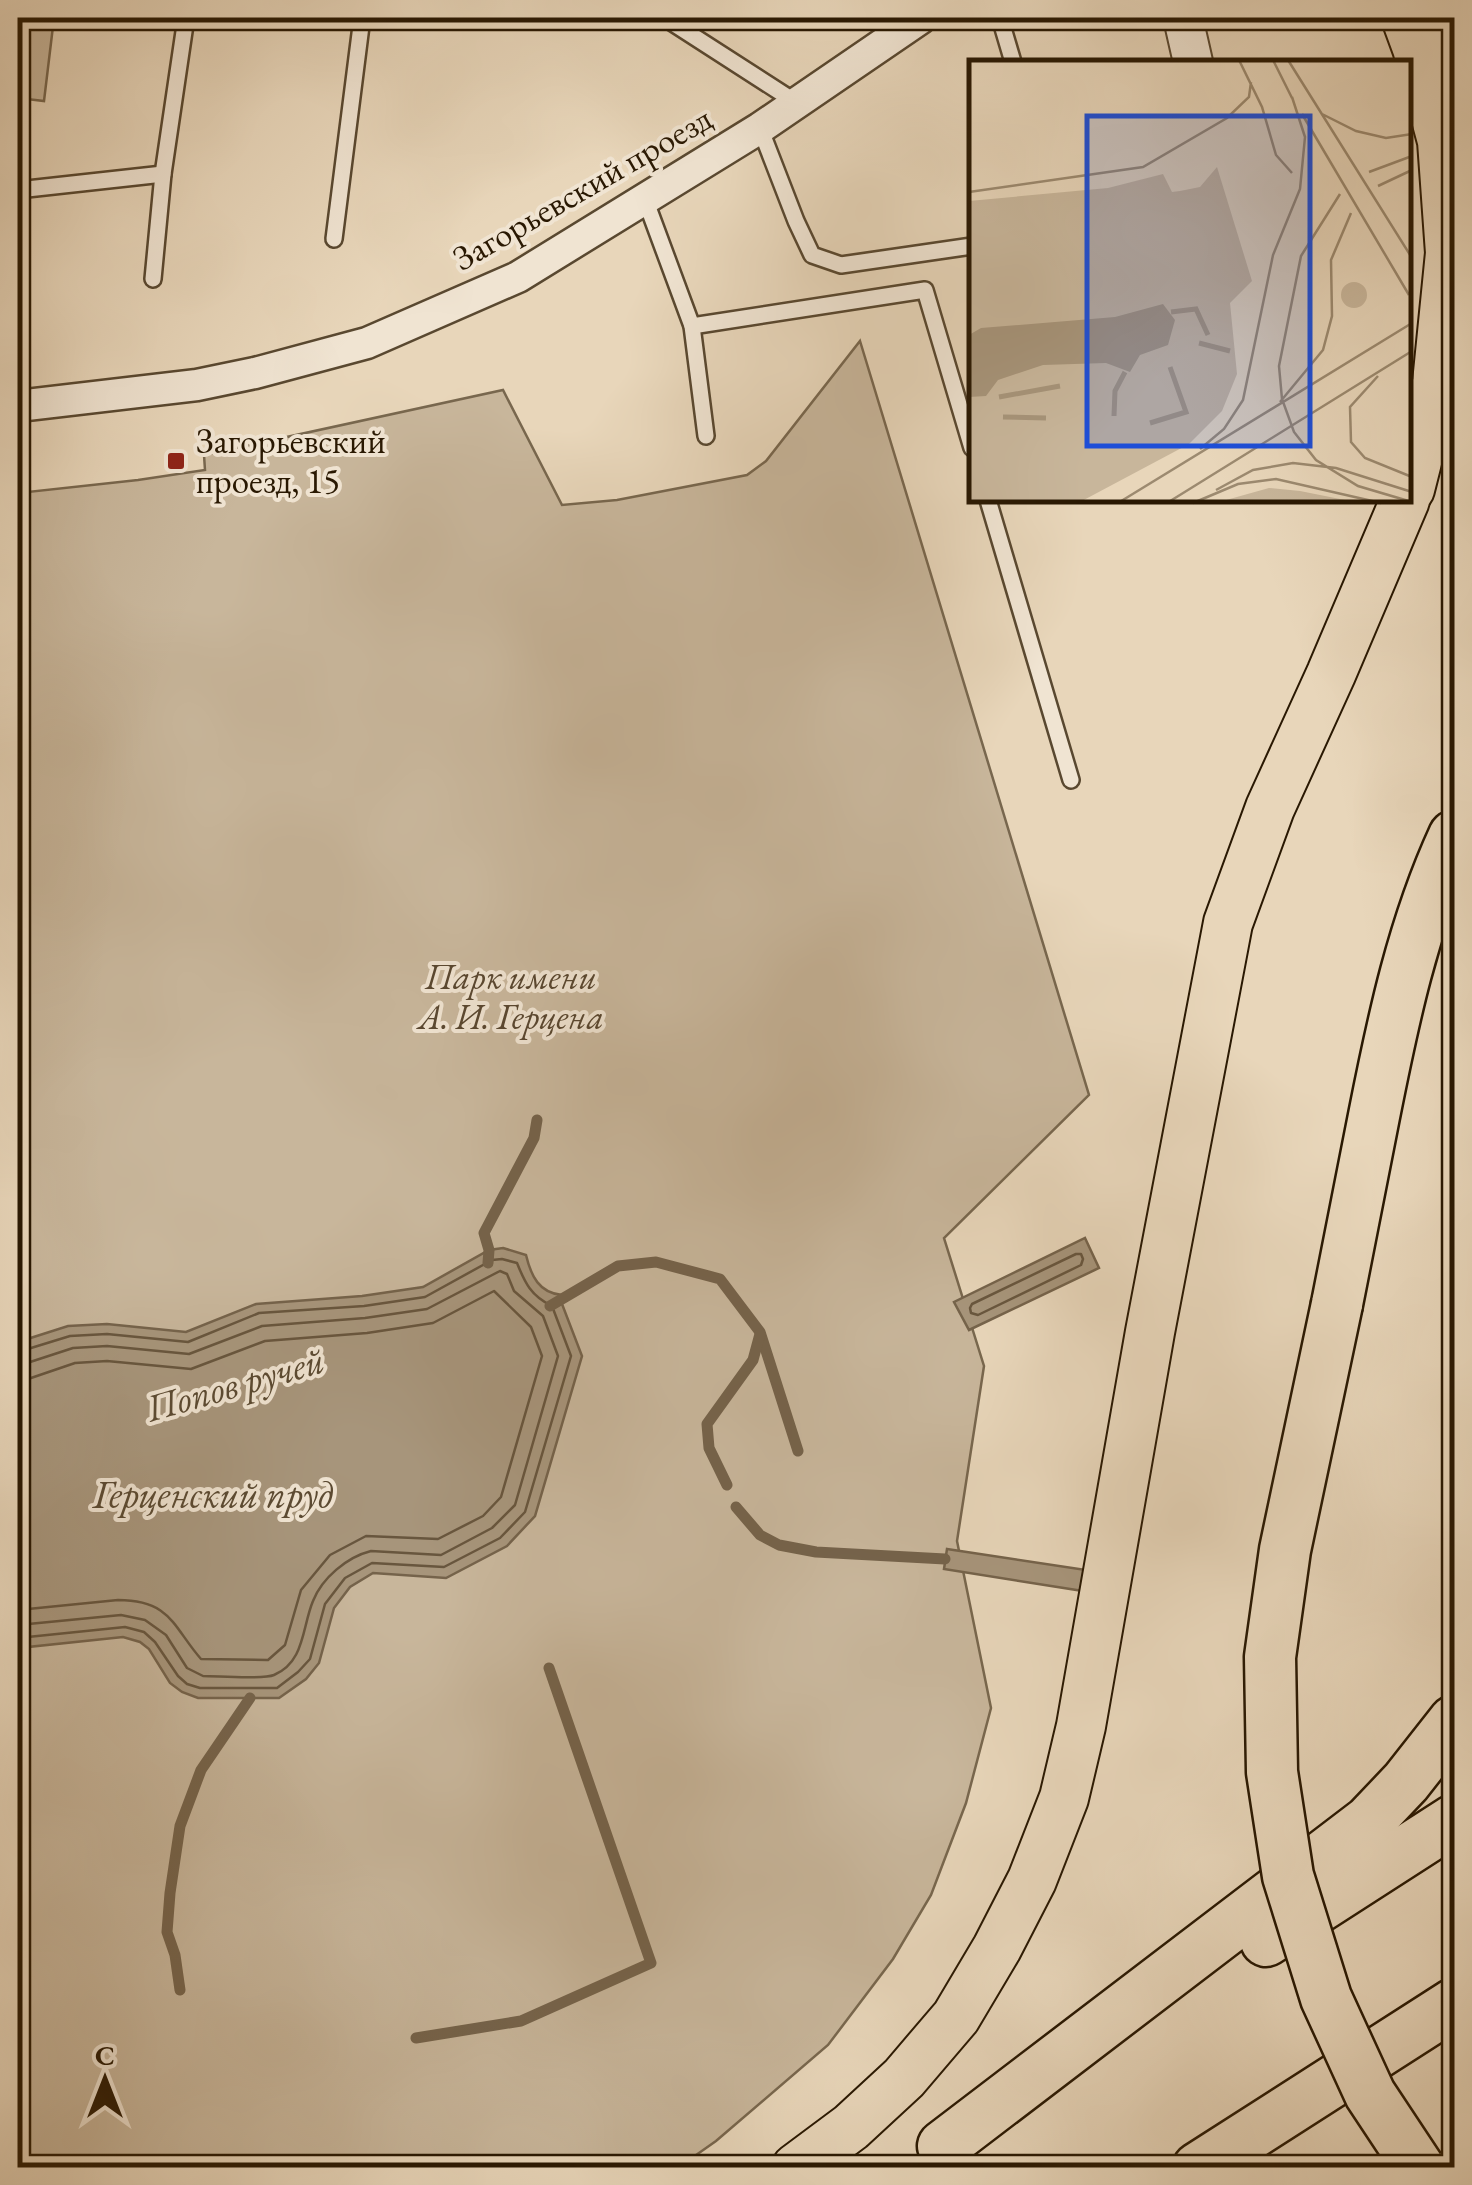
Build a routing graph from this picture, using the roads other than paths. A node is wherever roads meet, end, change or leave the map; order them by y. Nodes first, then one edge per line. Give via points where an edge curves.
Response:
1 (186, 18) edge
2 (362, 18) edge
3 (665, 18) edge
4 (1000, 18) edge
5 (1183, 18) edge
6 (1406, 18) edge
7 (1439, 18) edge
8 (902, 23) edge
9 (1454, 44) edge
10 (1012, 60) edge
11 (1193, 60) edge
12 (797, 103) junction
13 (760, 128) junction
14 (163, 174) junction
15 (18, 190) edge
16 (645, 198) junction
17 (334, 239) dead end
18 (969, 246) edge
19 (153, 279) dead end
20 (692, 326) junction
21 (18, 406) edge
22 (706, 436) dead end
23 (969, 438) edge
24 (1412, 481) edge
25 (989, 502) edge
26 (1404, 502) edge
27 (1070, 780) dead end
28 (1454, 836) edge
29 (1454, 1721) edge
30 (1454, 1820) edge
31 (1454, 2004) edge
32 (925, 2157) edge
33 (1200, 2166) edge
34 (796, 2168) edge
35 (1419, 2168) edge

1 - 14 lane
2 - 17 lane
3 - 12 lane
4 - 10 lane
5 - 11 street
6 - 24 main road via 1442,141 1450,253 1437,383
7 - 9 main road
8 - 12 street, Загорьевский проезд
12 - 13 street, Загорьевский проезд
13 - 16 street, Загорьевский проезд
13 - 18 lane via 812,255 841,265
14 - 15 lane
14 - 19 lane
16 - 20 lane
16 - 21 street, Загорьевский проезд via 518,277 367,344 197,385
20 - 22 lane
20 - 23 lane via 925,290
25 - 27 lane
26 - 34 main road via 1270,808 1228,923 1064,1798 1032,1880 956,2017 904,2078
28 - 35 highway, bridge via 1400,993 1285,1550 1270,1657 1272,1772 1288,1876 1326,1998 1370,2094
29 - 32 highway via 1369,1821
30 - 32 highway
31 - 33 highway

